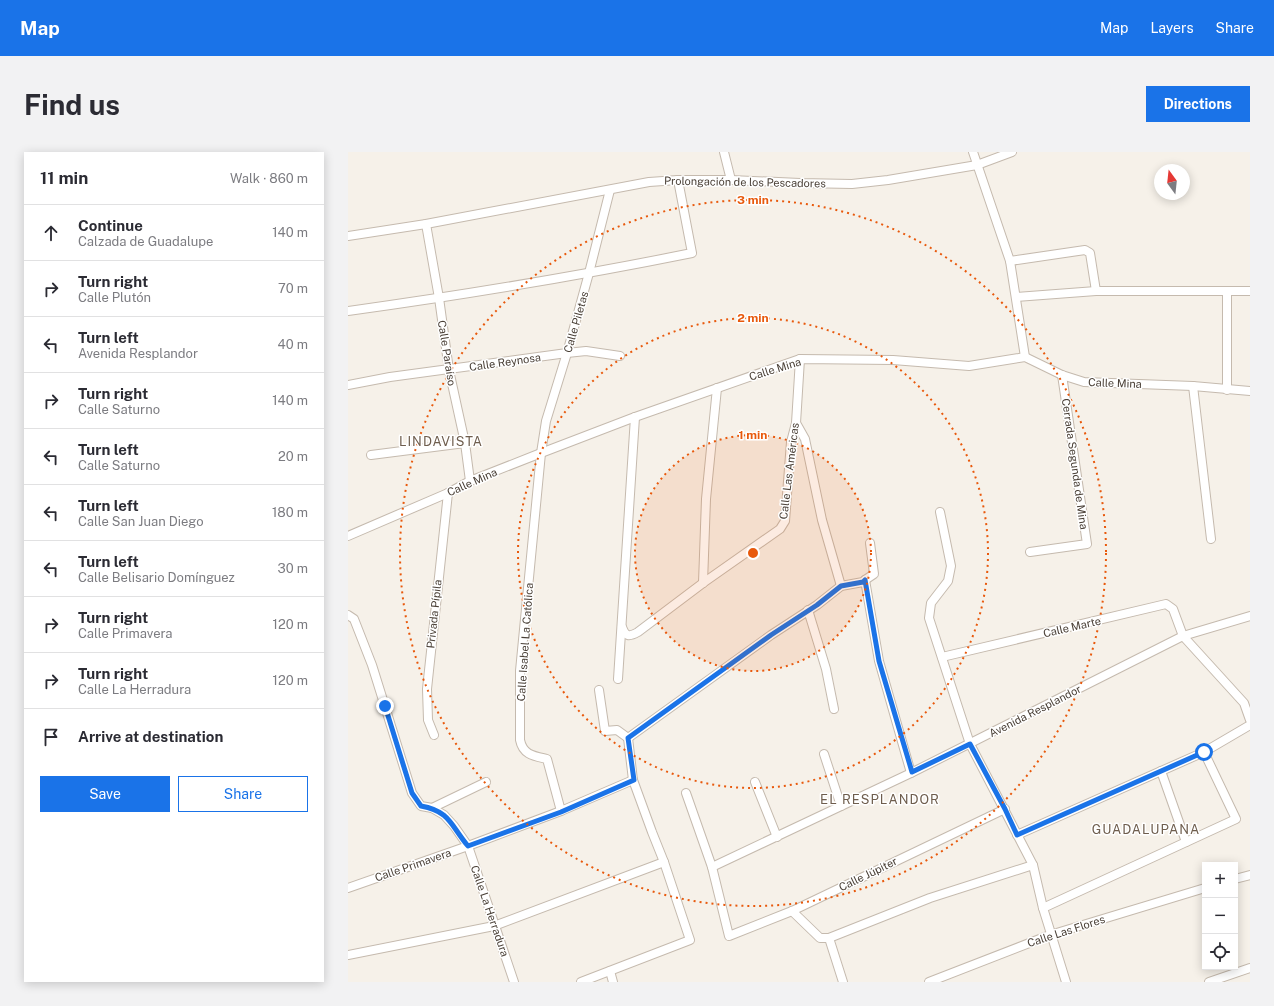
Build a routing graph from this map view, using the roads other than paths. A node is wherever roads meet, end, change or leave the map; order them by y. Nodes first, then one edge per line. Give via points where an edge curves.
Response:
1 (724, 152) edge
2 (972, 152) edge
3 (1012, 152) edge
4 (977, 165) junction
5 (678, 180) junction
6 (731, 180) junction
7 (610, 190) junction
8 (426, 224) junction
9 (348, 236) edge
10 (1010, 262) junction
11 (589, 273) junction
12 (1096, 291) junction
13 (1227, 291) junction
14 (1250, 291) edge
15 (1016, 297) junction
16 (439, 298) junction
17 (348, 311) edge
18 (568, 353) junction
19 (620, 356) dead end
20 (1025, 356) junction
21 (800, 359) junction
22 (449, 370) junction
23 (1062, 374) junction
24 (348, 385) edge
25 (1193, 386) junction
26 (717, 388) junction
27 (1227, 390) junction
28 (1250, 391) edge
29 (635, 417) junction
30 (796, 423) junction
31 (465, 443) junction
32 (541, 453) junction
33 (371, 455) dead end
34 (470, 481) junction
35 (448, 493) junction
36 (940, 512) dead end
37 (348, 536) edge
38 (1210, 539) dead end
39 (870, 542) dead end
40 (1030, 552) dead end
41 (865, 580) junction
42 (703, 583) junction
43 (841, 586) junction
44 (808, 610) junction
45 (348, 615) edge
46 (1250, 616) edge
47 (622, 627) junction
48 (1183, 636) junction
49 (942, 658) junction
50 (618, 679) dead end
51 (599, 690) dead end
52 (834, 709) dead end
53 (1250, 720) edge
54 (1250, 725) edge
55 (434, 735) dead end
56 (628, 738) junction
57 (970, 744) junction
58 (1204, 752) junction
59 (824, 754) dead end
60 (1161, 771) junction
61 (912, 772) junction
62 (634, 780) junction
63 (486, 782) dead end
64 (754, 782) dead end
65 (686, 793) dead end
66 (841, 806) junction
67 (432, 808) junction
68 (1005, 809) junction
69 (561, 812) junction
70 (1017, 835) junction
71 (777, 837) junction
72 (1186, 842) junction
73 (468, 846) junction
74 (664, 862) junction
75 (1033, 865) junction
76 (712, 867) junction
77 (1250, 875) edge
78 (1238, 878) edge
79 (348, 888) edge
80 (1202, 889) edge
81 (1042, 908) junction
82 (792, 911) junction
83 (494, 926) junction
84 (1050, 935) junction
85 (828, 938) junction
86 (348, 955) edge
87 (1250, 968) edge
88 (610, 971) junction
89 (514, 982) edge
90 (581, 982) edge
91 (613, 982) edge
92 (843, 982) edge
93 (929, 982) edge
94 (1066, 982) edge
95 (1209, 982) edge

1 - 6 street
2 - 4 street
3 - 4 street, Prolongación de los Pescadores
4 - 6 street, Prolongación de los Pescadores via 852,184
4 - 10 street
5 - 6 street, Prolongación de los Pescadores
5 - 7 street, Prolongación de los Pescadores via 649,182
5 - 11 street via 692,253
7 - 8 street, Prolongación de los Pescadores
7 - 11 street, Calle Piletas
8 - 9 street, Prolongación de los Pescadores
8 - 16 street, Calle Paraíso
10 - 12 street via 1085,250 1090,253
10 - 15 street
11 - 16 street
11 - 18 street, Calle Piletas
12 - 13 street
12 - 15 street
13 - 14 street
13 - 27 street
15 - 20 street
16 - 17 street
16 - 22 street, Calle Paraíso
18 - 19 street, Calle Reynosa via 586,352
18 - 22 street, Calle Reynosa
18 - 32 street, Calle Piletas via 546,421
20 - 21 street, Calle Mina via 969,366 893,360
20 - 23 street, Calle Mina
21 - 26 street, Calle Mina
21 - 30 street, Calle Las Américas
22 - 24 street, Calle Reynosa
22 - 31 street, Calle Paraíso
23 - 25 street, Calle Mina via 1084,382
23 - 40 street, Cerrada Segunda de Mina via 1087,544
25 - 27 street, Calle Mina
25 - 38 street
26 - 29 street, Calle Mina
26 - 42 street via 706,499
27 - 28 street, Calle Mina
29 - 32 street, Calle Mina
29 - 47 street
30 - 42 street, Calle Las Américas via 791,442 785,521 780,529
30 - 43 street via 805,439 822,520
31 - 33 street
31 - 34 street, Calle Paraíso
32 - 34 street, Calle Mina
32 - 69 street, Calle Isabel La Católica via 520,671 520,740 521,746 530,755 547,759
34 - 35 street, Calle Mina
35 - 37 street, Calle Mina
35 - 55 street, Privada Pípila via 427,690 428,720
36 - 49 street via 951,566 948,581 932,603 929,618
39 - 41 street via 874,574
41 - 43 street
41 - 61 street via 879,661
42 - 47 street, Calle Las Américas via 634,634 626,635
43 - 44 street
44 - 52 street via 826,669
44 - 56 street
45 - 67 street, Calle La Herradura via 354,619 372,665 412,793 421,806
46 - 48 street, Avenida Resplandor
47 - 50 street
48 - 49 street, Calle Marte via 1173,609 1166,604
48 - 53 street via 1244,703
48 - 57 street, Avenida Resplandor
49 - 57 street
51 - 56 street via 605,731 617,730
54 - 58 street
56 - 62 street
57 - 61 street, Avenida Resplandor
57 - 68 street
58 - 60 street
58 - 72 street via 1236,818
59 - 66 street
60 - 70 street
60 - 72 street
61 - 66 street, Avenida Resplandor
62 - 69 street, Calle Primavera
62 - 74 street
63 - 67 street
64 - 71 street
65 - 76 street
66 - 71 street, Avenida Resplandor
67 - 73 street, Calle La Herradura via 444,814
68 - 70 street
68 - 82 street, Calle Júpiter
69 - 73 street, Calle Primavera
70 - 75 street
71 - 76 street, Avenida Resplandor
72 - 81 street
73 - 79 street, Calle Primavera
73 - 83 street, Calle La Herradura
74 - 83 street
74 - 88 street via 690,940
75 - 81 street
75 - 85 street via 930,898
76 - 82 street, Calle Júpiter via 729,936
77 - 78 street
80 - 84 street, Calle Las Flores
81 - 84 street
82 - 85 street via 820,938
83 - 86 street
83 - 89 street, Calle La Herradura
84 - 93 street, Calle Las Flores
84 - 94 street
85 - 92 street
87 - 95 street
88 - 90 street
88 - 91 street

